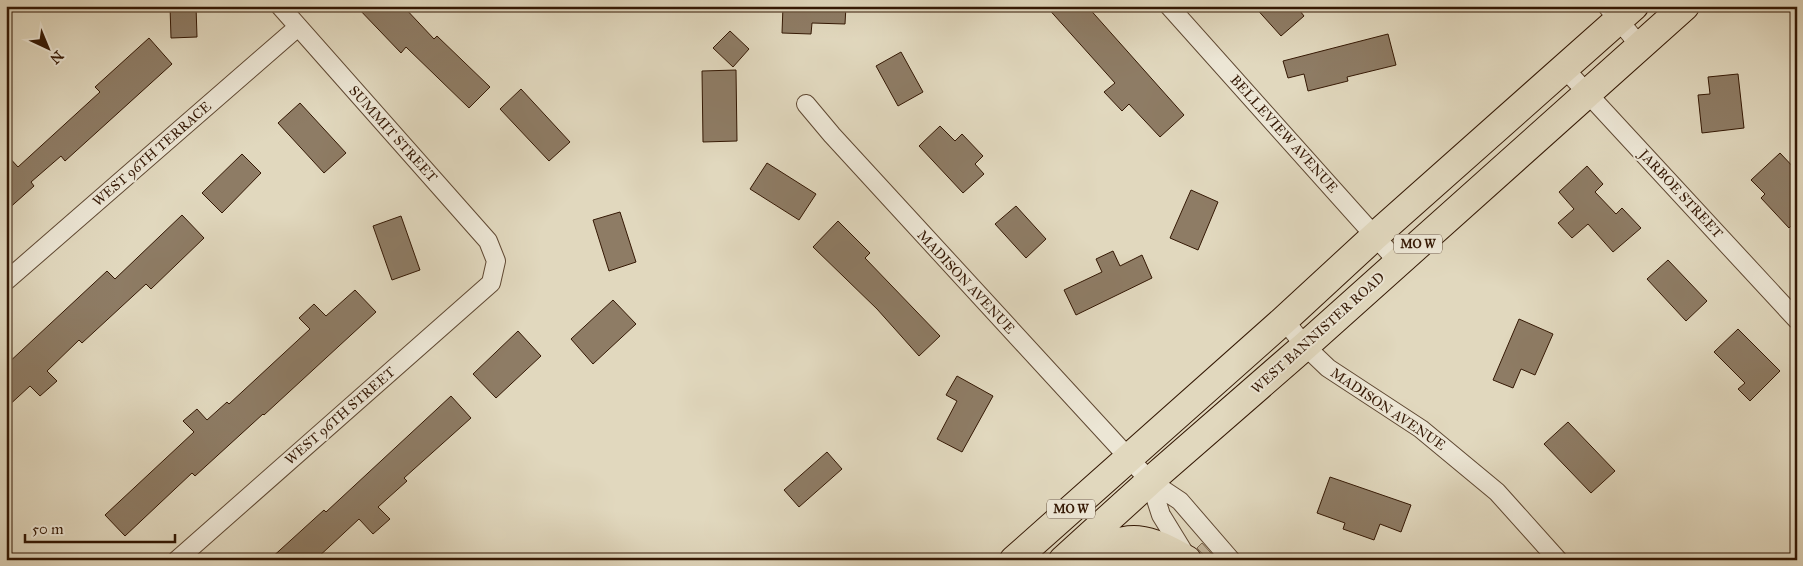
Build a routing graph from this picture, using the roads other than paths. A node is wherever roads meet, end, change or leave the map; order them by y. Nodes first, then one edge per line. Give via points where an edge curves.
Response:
1 (280, 6) edge
2 (1168, 6) edge
3 (1685, 6) edge
4 (1620, 11) edge
5 (298, 27) junction
6 (1640, 46) junction
7 (1564, 68) junction
8 (1587, 93) junction
9 (806, 104) dead end
10 (1375, 236) junction
11 (1398, 262) junction
12 (494, 267) joint
13 (6, 281) edge
14 (1284, 320) junction
15 (1797, 320) edge
16 (1305, 346) junction
17 (1128, 458) junction
18 (1150, 481) junction
19 (177, 560) edge
20 (1014, 560) edge
21 (1063, 560) edge
22 (1090, 560) edge
23 (1188, 560) edge
24 (1231, 560) edge
25 (1558, 560) edge

1 - 5 street, SUMMIT STREET
2 - 10 street, BELLEVIEW AVENUE
3 - 6 main road, WEST BANNISTER ROAD / MO W
4 - 6 street
4 - 7 main road, MO W
5 - 12 street, SUMMIT STREET via 488,241 496,261
5 - 13 street, WEST 96TH TERRACE
6 - 8 main road, WEST BANNISTER ROAD / MO W
7 - 8 street, JARBOE STREET
7 - 10 main road, MO W
8 - 11 main road, WEST BANNISTER ROAD / MO W
8 - 15 street, JARBOE STREET
9 - 17 street, MADISON AVENUE
10 - 11 street, BELLEVIEW AVENUE
10 - 14 main road, MO W
11 - 16 main road, WEST BANNISTER ROAD / MO W
12 - 19 street, WEST 96TH STREET via 491,283
14 - 16 street, MADISON AVENUE
14 - 17 main road, MO W
16 - 18 main road, WEST BANNISTER ROAD / MO W
16 - 25 street, MADISON AVENUE via 1328,368 1421,429 1455,456 1497,492
17 - 18 street, MADISON AVENUE
17 - 20 main road, MO W
18 - 21 main road, WEST BANNISTER ROAD / MO W
18 - 23 street via 1161,515
18 - 24 street via 1180,501
22 - 23 main road via 1104,548 1132,540 1161,545

